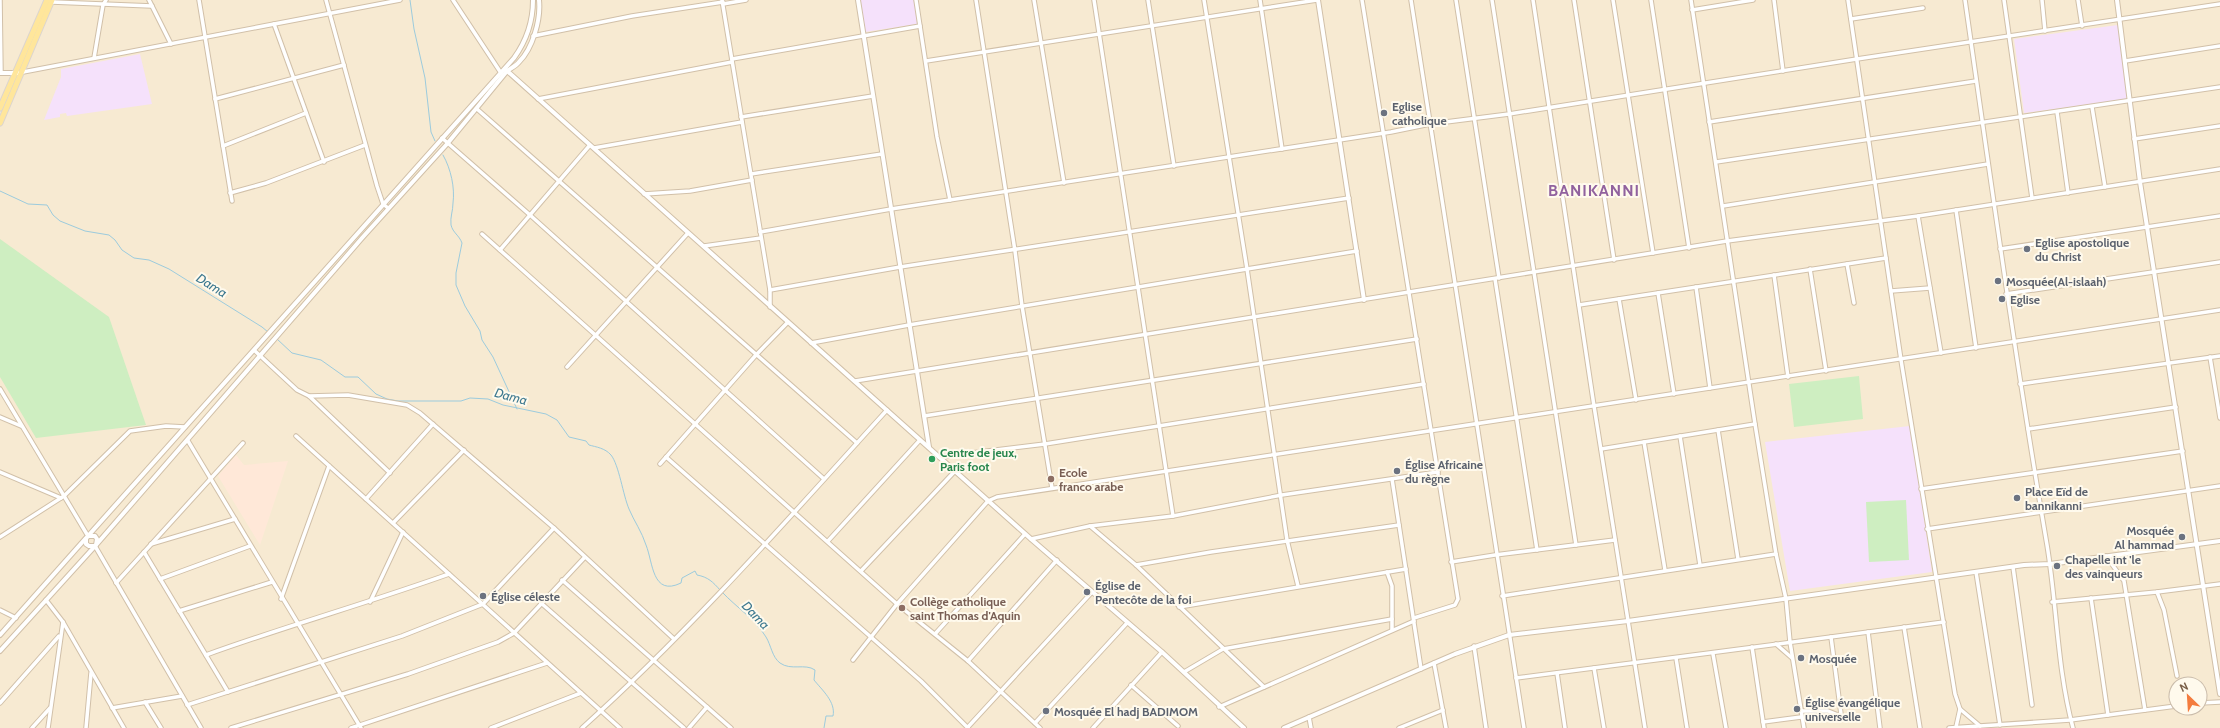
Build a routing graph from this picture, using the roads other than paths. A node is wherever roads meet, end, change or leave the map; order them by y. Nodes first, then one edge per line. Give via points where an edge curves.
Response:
1 (0, 0) edge
2 (40, 0) edge
3 (106, 0) edge
4 (149, 0) edge
5 (199, 0) edge
6 (326, 0) edge
7 (400, 0) edge
8 (453, 0) edge
9 (533, 0) edge
10 (540, 0) edge
11 (746, 0) edge
12 (858, 0) edge
13 (916, 0) edge
14 (976, 0) edge
15 (1034, 0) edge
16 (1094, 0) edge
17 (1148, 0) edge
18 (1204, 0) edge
19 (1260, 0) edge
20 (1318, 0) edge
21 (1362, 0) edge
22 (1411, 0) edge
23 (1456, 0) edge
24 (1492, 0) edge
25 (1533, 0) edge
26 (1574, 0) edge
27 (1613, 0) edge
28 (1651, 0) edge
29 (1691, 0) edge
30 (1753, 0) edge
31 (1774, 0) edge
32 (1848, 0) edge
33 (1965, 0) edge
34 (2004, 0) edge
35 (2042, 0) edge
36 (2078, 0) edge
37 (2117, 0) edge
38 (49, 1) edge
39 (1735, 1) edge
40 (723, 2) edge
41 (2220, 4) edge
42 (103, 5) junction
43 (152, 6) junction
44 (1923, 8) dead end
45 (1261, 9) junction
46 (1692, 10) junction
47 (330, 13) junction
48 (1207, 17) junction
49 (1851, 19) junction
50 (2119, 20) junction
51 (274, 24) junction
52 (920, 26) junction
53 (1152, 26) junction
54 (2082, 26) junction
55 (2045, 31) junction
56 (1099, 34) junction
57 (533, 36) junction
58 (205, 37) junction
59 (864, 37) junction
60 (2009, 37) junction
61 (1, 43) edge
62 (1041, 43) junction
63 (1971, 43) junction
64 (171, 44) junction
65 (2220, 46) edge
66 (984, 52) junction
67 (94, 58) junction
68 (1857, 59) junction
69 (732, 60) junction
70 (926, 61) junction
71 (2125, 61) junction
72 (344, 64) junction
73 (506, 70) junction
74 (1783, 71) junction
75 (23, 72) junction
76 (0, 73) edge
77 (16, 73) junction
78 (501, 73) junction
79 (294, 77) junction
80 (1976, 80) junction
81 (1703, 83) junction
82 (2220, 87) edge
83 (1665, 89) junction
84 (1628, 95) junction
85 (873, 96) junction
86 (1863, 98) junction
87 (215, 99) junction
88 (538, 99) junction
89 (1590, 100) junction
90 (2130, 101) junction
91 (1550, 107) junction
92 (2092, 107) junction
93 (0, 108) edge
94 (477, 109) junction
95 (2057, 112) junction
96 (306, 113) junction
97 (1509, 114) junction
98 (741, 117) junction
99 (1474, 118) junction
100 (2021, 118) junction
101 (742, 122) junction
102 (1709, 122) junction
103 (0, 123) edge
104 (1430, 124) junction
105 (1982, 124) junction
106 (2220, 126) edge
107 (1385, 133) junction
108 (442, 138) junction
109 (2134, 139) junction
110 (1340, 140) junction
111 (1868, 141) junction
112 (448, 144) junction
113 (365, 145) junction
114 (223, 146) junction
115 (592, 147) junction
116 (1282, 149) junction
117 (882, 154) junction
118 (1228, 157) junction
119 (324, 162) junction
120 (1716, 162) junction
121 (1988, 164) junction
122 (1174, 166) junction
123 (2220, 168) edge
124 (751, 174) junction
125 (1121, 174) junction
126 (752, 180) junction
127 (559, 181) junction
128 (1874, 182) junction
129 (2140, 182) junction
130 (1064, 183) junction
131 (2105, 187) junction
132 (1006, 192) junction
133 (230, 193) junction
134 (2068, 193) junction
135 (644, 194) junction
136 (1348, 198) junction
137 (2032, 198) junction
138 (950, 200) junction
139 (232, 201) dead end
140 (383, 204) junction
141 (1994, 204) junction
142 (1723, 206) junction
143 (388, 208) junction
144 (891, 209) junction
145 (1956, 210) junction
146 (530, 215) junction
147 (1239, 215) junction
148 (1918, 216) junction
149 (2220, 216) edge
150 (1880, 221) junction
151 (2147, 228) junction
152 (760, 232) junction
153 (1130, 232) junction
154 (688, 233) junction
155 (482, 234) dead end
156 (761, 238) junction
157 (1728, 241) junction
158 (704, 246) junction
159 (1688, 248) junction
160 (2000, 249) junction
161 (500, 250) junction
162 (1015, 251) junction
163 (1357, 251) junction
164 (1653, 253) junction
165 (1886, 258) junction
166 (1614, 260) junction
167 (2220, 262) edge
168 (1847, 264) junction
169 (1574, 266) junction
170 (657, 267) junction
171 (900, 267) junction
172 (1810, 269) junction
173 (1247, 270) junction
174 (1534, 272) junction
175 (2154, 272) junction
176 (1774, 275) junction
177 (1497, 278) junction
178 (1733, 281) junction
179 (1456, 285) junction
180 (1138, 287) junction
181 (1696, 287) junction
182 (1930, 288) junction
183 (770, 290) junction
184 (1891, 291) junction
185 (1410, 292) junction
186 (1658, 293) junction
187 (2006, 294) junction
188 (1619, 298) junction
189 (1364, 300) junction
190 (626, 301) junction
191 (1854, 302) dead end
192 (1578, 305) junction
193 (1022, 306) junction
194 (770, 307) junction
195 (2220, 310) edge
196 (1255, 317) junction
197 (2162, 318) junction
198 (788, 322) junction
199 (909, 325) junction
200 (595, 335) junction
201 (1146, 335) junction
202 (1417, 339) junction
203 (2013, 342) junction
204 (811, 343) junction
205 (1976, 348) junction
206 (254, 350) junction
207 (1029, 353) junction
208 (1941, 354) junction
209 (756, 355) junction
210 (261, 356) junction
211 (2220, 356) edge
212 (2210, 357) junction
213 (1901, 360) junction
214 (1262, 363) junction
215 (2169, 363) junction
216 (567, 367) dead end
217 (916, 371) junction
218 (1826, 371) junction
219 (1788, 377) junction
220 (1152, 380) junction
221 (855, 381) junction
222 (1748, 383) junction
223 (1424, 384) junction
224 (2020, 384) junction
225 (1710, 388) junction
226 (0, 389) edge
227 (726, 390) junction
228 (1674, 394) junction
229 (309, 396) junction
230 (1038, 398) junction
231 (1636, 400) junction
232 (1594, 406) junction
233 (2176, 407) junction
234 (1269, 409) junction
235 (887, 410) junction
236 (1554, 412) junction
237 (924, 416) junction
238 (0, 417) edge
239 (1517, 418) junction
240 (2220, 418) edge
241 (433, 424) junction
242 (696, 424) junction
243 (1476, 424) junction
244 (1754, 424) junction
245 (1160, 426) junction
246 (22, 427) junction
247 (185, 427) junction
248 (2028, 429) junction
249 (1718, 430) junction
250 (1431, 431) junction
251 (296, 436) dead end
252 (1680, 436) junction
253 (920, 440) junction
254 (188, 441) junction
255 (243, 442) dead end
256 (1644, 442) junction
257 (857, 443) junction
258 (1045, 444) junction
259 (929, 447) junction
260 (1601, 449) junction
261 (464, 450) junction
262 (2183, 451) junction
263 (1276, 454) junction
264 (939, 457) junction
265 (666, 458) junction
266 (660, 464) dead end
267 (329, 466) junction
268 (955, 471) junction
269 (1166, 471) junction
270 (0, 472) edge
271 (390, 472) junction
272 (1438, 472) junction
273 (2034, 472) junction
274 (210, 479) junction
275 (824, 479) junction
276 (1392, 479) junction
277 (2220, 486) edge
278 (1052, 488) junction
279 (1921, 489) junction
280 (2189, 491) junction
281 (1282, 495) junction
282 (63, 497) junction
283 (366, 499) junction
284 (988, 500) junction
285 (794, 511) junction
286 (2041, 513) junction
287 (1174, 516) junction
288 (235, 519) junction
289 (393, 523) junction
290 (1399, 525) junction
291 (1090, 526) junction
292 (554, 528) junction
293 (1927, 529) junction
294 (403, 532) junction
295 (1025, 534) junction
296 (0, 537) edge
297 (87, 537) junction
298 (1031, 539) junction
299 (1288, 540) junction
300 (1615, 540) junction
301 (2220, 541) edge
302 (828, 542) junction
303 (151, 544) junction
304 (765, 544) junction
305 (2198, 544) junction
306 (95, 545) junction
307 (1576, 545) junction
308 (250, 546) junction
309 (1537, 550) junction
310 (144, 552) junction
311 (1776, 554) junction
312 (1495, 555) junction
313 (2106, 556) junction
314 (584, 558) junction
315 (1738, 559) junction
316 (1057, 560) junction
317 (1451, 562) junction
318 (2050, 564) junction
319 (1136, 565) junction
320 (1700, 565) junction
321 (2013, 567) junction
322 (1406, 568) junction
323 (1665, 570) junction
324 (861, 571) junction
325 (1387, 572) junction
326 (1976, 572) junction
327 (448, 574) junction
328 (1620, 578) junction
329 (160, 579) junction
330 (1935, 579) junction
331 (562, 580) junction
332 (272, 582) junction
333 (116, 583) junction
334 (2220, 584) edge
335 (1298, 586) junction
336 (2204, 587) junction
337 (1092, 592) junction
338 (2157, 592) junction
339 (2126, 595) junction
340 (1502, 596) junction
341 (281, 598) junction
342 (2090, 598) junction
343 (1786, 599) junction
344 (46, 600) junction
345 (370, 602) junction
346 (2052, 602) junction
347 (541, 603) junction
348 (483, 604) junction
349 (897, 604) junction
350 (1179, 607) junction
351 (0, 610) edge
352 (179, 611) junction
353 (16, 618) junction
354 (1392, 619) junction
355 (1414, 619) junction
356 (1628, 621) junction
357 (63, 622) junction
358 (1944, 622) junction
359 (1126, 623) junction
360 (298, 624) junction
361 (1904, 627) junction
362 (1392, 630) junction
363 (1868, 632) junction
364 (514, 633) junction
365 (936, 634) junction
366 (0, 635) edge
367 (60, 635) junction
368 (1509, 635) junction
369 (1831, 636) junction
370 (870, 638) junction
371 (674, 639) junction
372 (1790, 642) junction
373 (1776, 644) junction
374 (1474, 646) junction
375 (1752, 647) junction
376 (1223, 649) junction
377 (0, 651) edge
378 (1162, 652) junction
379 (1713, 654) junction
380 (206, 655) junction
381 (1676, 658) junction
382 (1792, 658) junction
383 (654, 659) junction
384 (853, 660) dead end
385 (968, 661) junction
386 (320, 662) junction
387 (547, 663) junction
388 (1434, 663) junction
389 (1635, 663) junction
390 (1594, 668) junction
391 (1421, 669) junction
392 (92, 672) junction
393 (1184, 672) junction
394 (1557, 673) junction
395 (2177, 676) dead end
396 (1516, 678) junction
397 (631, 681) junction
398 (1131, 685) junction
399 (1264, 687) junction
400 (228, 692) junction
401 (1001, 692) junction
402 (581, 693) junction
403 (2220, 694) edge
404 (340, 695) junction
405 (182, 696) junction
406 (0, 702) edge
407 (145, 702) junction
408 (2220, 702) edge
409 (2208, 703) edge
410 (188, 705) junction
411 (2032, 705) dead end
412 (707, 707) junction
413 (1219, 707) junction
414 (2168, 707) edge
415 (50, 708) junction
416 (112, 708) junction
417 (1960, 709) junction
418 (1443, 710) junction
419 (2145, 710) junction
420 (601, 711) junction
421 (1800, 711) junction
422 (2108, 715) junction
423 (1309, 716) junction
424 (1801, 717) junction
425 (2070, 720) junction
426 (1763, 722) junction
427 (1035, 723) junction
428 (2000, 725) junction
429 (1178, 726) dead end
430 (1410, 726) edge
431 (1980, 726) junction
432 (360, 727) edge
433 (500, 727) edge
434 (1956, 727) edge
435 (32, 728) edge
436 (48, 728) edge
437 (86, 728) edge
438 (124, 728) edge
439 (161, 728) edge
440 (201, 728) edge
441 (231, 728) edge
442 (351, 728) edge
443 (491, 728) edge
444 (582, 728) edge
445 (620, 728) edge
446 (684, 728) edge
447 (689, 728) edge
448 (732, 728) edge
449 (968, 728) edge
450 (1040, 728) edge
451 (1093, 728) edge
452 (1244, 728) edge
453 (1284, 728) edge
454 (1312, 728) edge
455 (1399, 728) edge
456 (1446, 728) edge
457 (1486, 728) edge
458 (1524, 728) edge
459 (1565, 728) edge
460 (1604, 728) edge
461 (1646, 728) edge
462 (1687, 728) edge
463 (1726, 728) edge
464 (1764, 728) edge
465 (1804, 728) edge
466 (1880, 728) edge
467 (1920, 728) edge
468 (1949, 728) edge
469 (2073, 728) edge

1 - 61 street
2 - 38 street
3 - 42 street
4 - 43 street
5 - 58 street
6 - 47 street
7 - 47 street
8 - 78 street
9 - 73 street via 527,36
10 - 57 street
11 - 40 street
12 - 59 street
13 - 52 street
14 - 66 street
15 - 62 street
16 - 56 street
17 - 53 street
18 - 48 street
19 - 45 street
20 - 45 street
20 - 110 street
21 - 107 street
22 - 104 street
23 - 99 street
24 - 97 street
25 - 91 street
26 - 89 street
27 - 84 street
28 - 83 street
29 - 46 street
30 - 39 street
31 - 74 street
32 - 49 street
33 - 63 street
34 - 60 street
35 - 55 street
36 - 54 street
37 - 50 street
38 - 42 street
38 - 75 main road
38 - 77 main road
39 - 46 street
40 - 57 street via 632,16
40 - 69 street
41 - 50 street
42 - 43 street
42 - 67 street
43 - 64 street
44 - 49 street
45 - 48 street
45 - 116 street
46 - 81 street
47 - 51 street
47 - 72 street
48 - 53 street
48 - 118 street
49 - 68 street
50 - 54 street
50 - 71 street
51 - 58 street
51 - 79 street
52 - 59 street
52 - 70 street
53 - 56 street
53 - 122 street
54 - 55 street
55 - 60 street
56 - 62 street
56 - 125 street
57 - 73 street via 519,62
58 - 64 street
58 - 87 street
59 - 69 street
59 - 85 street
60 - 63 street
60 - 100 street
61 - 76 street
62 - 66 street
62 - 130 street
63 - 68 street
63 - 80 street
64 - 67 street
65 - 71 street
66 - 70 street
66 - 132 street
67 - 75 street
68 - 74 street
68 - 86 street
69 - 88 street
69 - 98 street
70 - 138 street via 937,137
71 - 90 street
72 - 79 street
72 - 113 street
73 - 78 street
73 - 88 street
73 - 94 street
74 - 81 street
75 - 77 street
75 - 103 main road
76 - 77 street
77 - 93 main road
78 - 108 street
79 - 87 street
79 - 96 street
80 - 86 street
80 - 105 street
81 - 83 street
81 - 102 street
82 - 90 street
83 - 84 street
83 - 159 street
84 - 89 street
84 - 164 street
85 - 98 street
85 - 117 street
86 - 102 street
86 - 111 street
87 - 114 street
88 - 115 street
89 - 91 street
89 - 166 street
90 - 92 street
90 - 109 street
91 - 97 street
91 - 169 street
92 - 95 street
92 - 131 street
94 - 112 street
94 - 127 street
95 - 100 street
95 - 134 street
96 - 114 street
96 - 119 street
97 - 99 street
97 - 174 street
98 - 101 street
99 - 104 street
99 - 177 street
100 - 105 street
100 - 137 street
101 - 115 street
101 - 124 street
102 - 120 street
104 - 107 street
104 - 179 street
105 - 111 street
105 - 121 street
106 - 109 street
107 - 110 street
107 - 185 street
108 - 112 street
108 - 140 street
109 - 129 street
110 - 116 street
110 - 136 street
111 - 120 street
111 - 128 street
112 - 143 street
112 - 146 street
113 - 119 street
113 - 140 street
114 - 133 street
115 - 127 street
115 - 135 street
116 - 118 street
117 - 124 street
117 - 144 street
118 - 122 street
118 - 147 street
119 - 133 street
120 - 142 street
121 - 128 street
121 - 141 street
122 - 125 street
123 - 129 street
124 - 126 street
125 - 130 street
125 - 153 street
126 - 135 street via 690,191
126 - 152 street
127 - 146 street
127 - 170 street
128 - 142 street
128 - 150 street
129 - 131 street
129 - 151 street
130 - 132 street
131 - 134 street
132 - 138 street
132 - 162 street
133 - 139 street
134 - 137 street
135 - 154 street
136 - 147 street
136 - 163 street
137 - 141 street
138 - 144 street
140 - 143 street
140 - 206 street
141 - 145 street
141 - 160 street
142 - 157 street
143 - 210 street
144 - 152 street
144 - 171 street
145 - 148 street
145 - 205 street
146 - 161 street
146 - 190 street
147 - 153 street
147 - 173 street
148 - 150 street
148 - 182 street
149 - 151 street
150 - 157 street
150 - 165 street
151 - 160 street
151 - 175 street
152 - 156 street
153 - 162 street
153 - 180 street
154 - 158 street
154 - 170 street
155 - 161 street
156 - 158 street
156 - 183 street
157 - 159 street
157 - 178 street
158 - 194 street
159 - 164 street
160 - 187 street
161 - 200 street
162 - 171 street
162 - 193 street
163 - 173 street
163 - 189 street
164 - 166 street
165 - 168 street
165 - 184 street
166 - 169 street
167 - 175 street
168 - 172 street
168 - 191 street
169 - 174 street
169 - 192 street
170 - 190 street
170 - 209 street
171 - 183 street
171 - 199 street
172 - 176 street
172 - 218 street
173 - 180 street
173 - 196 street
174 - 177 street
174 - 236 street
175 - 187 street
175 - 197 street
176 - 178 street
176 - 219 street
177 - 179 street
177 - 239 street
178 - 181 street
178 - 222 street
179 - 185 street
179 - 243 street
180 - 193 street
180 - 201 street
181 - 186 street
181 - 225 street
182 - 184 street
182 - 208 street
183 - 194 street
184 - 213 street
185 - 189 street
185 - 202 street
186 - 188 street
186 - 228 street
187 - 203 street
188 - 192 street
188 - 231 street
189 - 196 street
190 - 200 street
190 - 227 street
192 - 232 street
193 - 199 street
193 - 207 street
194 - 198 street
195 - 197 street
196 - 201 street
196 - 214 street
197 - 203 street
197 - 215 street
198 - 204 street
198 - 209 street
199 - 204 street
199 - 217 street
200 - 216 street
200 - 242 street
201 - 207 street
201 - 220 street
202 - 214 street
202 - 223 street
203 - 205 street
203 - 224 street
204 - 221 street
205 - 208 street
206 - 210 street
206 - 247 street
207 - 217 street
207 - 230 street
208 - 213 street
209 - 227 street
209 - 257 street
210 - 229 street via 297,390
210 - 254 street
211 - 212 street
212 - 215 street
212 - 240 street
213 - 218 street
213 - 279 street
214 - 220 street
214 - 234 street
215 - 224 street
215 - 233 street
217 - 221 street
217 - 237 street
218 - 219 street
219 - 222 street
220 - 230 street
220 - 245 street
221 - 235 street
222 - 225 street
222 - 244 street
223 - 234 street
223 - 250 street
224 - 248 street
225 - 228 street
226 - 246 street
227 - 242 street
227 - 275 street
228 - 231 street
229 - 241 street via 348,395 407,405
229 - 271 street
230 - 237 street
230 - 258 street
231 - 232 street
232 - 236 street
232 - 260 street
233 - 248 street
233 - 262 street
234 - 245 street
234 - 263 street
235 - 253 street
235 - 257 street
236 - 239 street
236 - 307 street
237 - 259 street
238 - 246 street
239 - 243 street
239 - 309 street
241 - 261 street
241 - 271 street
242 - 265 street
242 - 285 street
243 - 250 street
243 - 312 street
244 - 249 street
244 - 311 street
245 - 258 street
245 - 269 street
246 - 282 street
247 - 282 street via 166,426 130,431
247 - 297 street
248 - 273 street
249 - 252 street
249 - 315 street
250 - 263 street
250 - 272 street
251 - 267 street
252 - 256 street
252 - 320 street
253 - 259 street
253 - 302 street
254 - 274 street
254 - 306 street
255 - 274 street
256 - 260 street
256 - 323 street
257 - 275 street
258 - 264 street
258 - 278 street
259 - 264 street
260 - 300 street
261 - 289 street
261 - 292 street
262 - 273 street
262 - 280 street
263 - 269 street
263 - 281 street
264 - 268 street
265 - 266 street
265 - 304 street
267 - 283 street
267 - 341 street
268 - 284 street
268 - 324 street
269 - 278 street
269 - 287 street
270 - 282 street
271 - 283 street
272 - 276 street
272 - 317 street
273 - 279 street
273 - 286 street
274 - 288 street
274 - 303 street
275 - 285 street
276 - 281 street
276 - 290 street
277 - 280 street
278 - 284 street
279 - 293 street
280 - 286 street
280 - 305 street
281 - 287 street
281 - 299 street
282 - 296 street
282 - 297 street
283 - 289 street
284 - 295 street
284 - 349 street
285 - 302 street
285 - 304 street
286 - 293 street
286 - 318 street
287 - 291 street
288 - 303 street
288 - 308 street
289 - 294 street
290 - 299 street
290 - 322 street
291 - 298 street
291 - 319 street
292 - 314 street
292 - 348 street
293 - 330 street
294 - 327 street
294 - 345 street
295 - 298 street
295 - 365 street
297 - 306 street via 88,546
297 - 306 street via 95,536
297 - 353 street
298 - 316 street
299 - 319 street
299 - 335 street
300 - 307 street
300 - 328 street
301 - 305 street
302 - 324 street
303 - 310 street
304 - 370 street
304 - 371 street
305 - 313 street
305 - 336 street
306 - 333 street
306 - 344 street
307 - 309 street
308 - 329 street
308 - 332 street
309 - 312 street
310 - 329 street
310 - 333 street
311 - 315 street
311 - 343 street
312 - 317 street
312 - 340 street
313 - 318 street
313 - 339 street via 2124,581
314 - 331 street
314 - 371 street
315 - 320 street
316 - 337 street
316 - 385 street
317 - 355 street via 1458,602
318 - 321 street
318 - 346 street
319 - 350 street
320 - 323 street
321 - 326 street
321 - 411 street
322 - 325 street
322 - 355 street
323 - 328 street
324 - 349 street
325 - 335 street
325 - 354 street via 1392,586
326 - 330 street
326 - 428 street
327 - 345 street
327 - 348 street
328 - 340 street
328 - 356 street
329 - 352 street
330 - 343 street
330 - 358 street
331 - 347 street
331 - 383 street
332 - 341 street
332 - 352 street
333 - 405 street
334 - 336 street
335 - 350 street
336 - 338 street
336 - 403 street
337 - 359 street
337 - 401 street
338 - 339 street
338 - 395 street via 2164,610
339 - 342 street
339 - 419 street
340 - 368 street
341 - 360 street
342 - 346 street
342 - 422 street
343 - 356 street
343 - 372 street
344 - 357 street
344 - 377 street
345 - 360 street
346 - 425 street
347 - 364 street
347 - 397 street
348 - 364 street
348 - 386 street via 402,636
349 - 365 street
349 - 370 street
350 - 376 street
351 - 353 street
352 - 380 street
353 - 366 street
354 - 362 street
354 - 376 street
355 - 362 street
355 - 391 street
356 - 368 street
356 - 389 street
357 - 367 street
357 - 392 street
358 - 361 street
358 - 417 street via 1955,694
359 - 378 street
359 - 427 street
360 - 380 street
360 - 386 street
361 - 363 street
361 - 467 street
362 - 399 street
363 - 369 street
363 - 466 street
364 - 387 street
364 - 404 street via 498,642
365 - 385 street
367 - 406 street
367 - 415 street
368 - 374 street
368 - 396 street
369 - 372 street
369 - 421 street via 1841,714
370 - 384 street
370 - 449 street via 921,681
371 - 383 street
372 - 373 street
372 - 382 street
373 - 375 street
373 - 382 street
374 - 388 street
374 - 457 street
375 - 379 street
375 - 426 street
376 - 393 street
376 - 399 street
378 - 393 street
378 - 398 street
379 - 381 street
379 - 463 street
380 - 400 street
381 - 389 street
381 - 462 street
382 - 421 street
383 - 397 street
383 - 412 street
385 - 401 street
386 - 400 street
386 - 404 street
387 - 402 street
387 - 432 street
388 - 391 street
388 - 418 street
389 - 390 street
389 - 461 street
390 - 394 street
390 - 460 street
391 - 423 street
392 - 416 street
392 - 437 street
393 - 413 street
394 - 396 street
394 - 459 street
396 - 458 street
397 - 420 street
397 - 446 street
398 - 429 street
398 - 451 street
399 - 413 street
400 - 410 street
401 - 427 street
401 - 449 street
402 - 420 street
402 - 433 street
404 - 432 street
404 - 441 street
405 - 407 street
405 - 410 street
407 - 416 street
407 - 439 street
408 - 409 street
410 - 440 street
412 - 447 street
412 - 448 street
413 - 452 street
414 - 419 street
415 - 435 street
415 - 436 street
416 - 438 street
417 - 431 street
417 - 434 street
418 - 430 street
418 - 456 street
419 - 422 street
420 - 444 street
420 - 445 street
421 - 424 street
422 - 425 street
423 - 453 street
423 - 454 street
424 - 426 street
424 - 465 street
425 - 428 street
425 - 469 street
426 - 464 street
427 - 450 street
428 - 431 street
430 - 455 street
431 - 434 street
432 - 442 street
433 - 443 street
434 - 468 street

